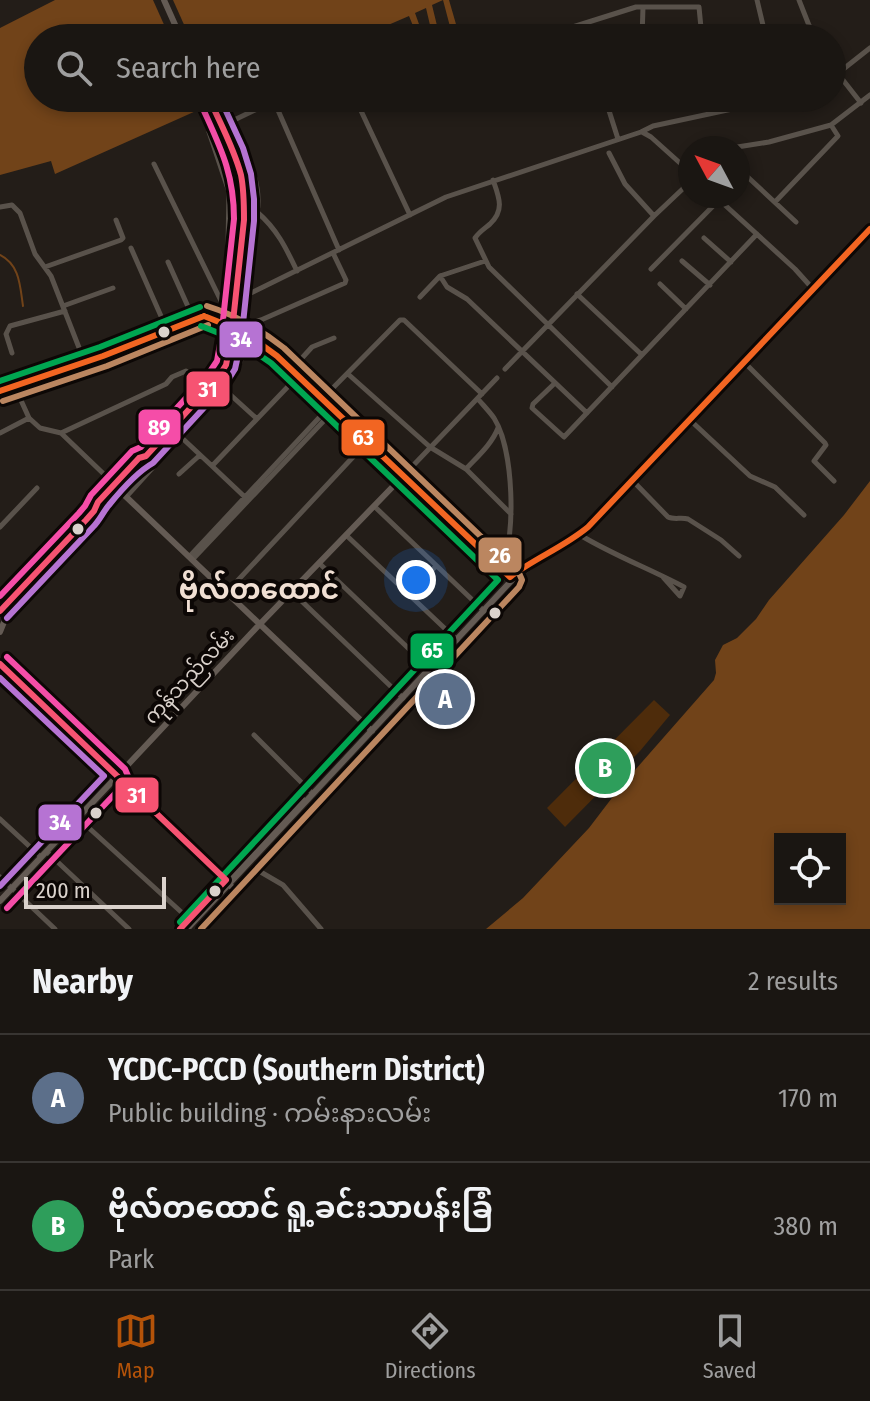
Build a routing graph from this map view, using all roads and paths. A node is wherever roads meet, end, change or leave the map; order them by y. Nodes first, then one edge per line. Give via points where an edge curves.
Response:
1 (164, 0) edge
2 (757, 0) edge
3 (799, 0) edge
4 (643, 7) junction
5 (175, 24) edge
6 (582, 24) edge
7 (642, 24) edge
8 (701, 24) edge
9 (763, 24) edge
10 (808, 24) edge
11 (870, 48) edge
12 (846, 67) edge
13 (846, 87) edge
14 (870, 95) edge
15 (861, 103) junction
16 (215, 112) edge
17 (251, 112) edge
18 (282, 112) edge
19 (362, 112) edge
20 (609, 112) edge
21 (711, 112) edge
22 (232, 121) junction
23 (831, 125) junction
24 (641, 132) junction
25 (618, 139) junction
26 (750, 145) edge
27 (609, 153) dead end
28 (678, 161) edge
29 (154, 164) dead end
30 (750, 179) edge
31 (493, 180) junction
32 (678, 193) edge
33 (775, 202) junction
34 (0, 207) edge
35 (708, 208) edge
36 (728, 208) edge
37 (257, 212) junction
38 (410, 215) junction
39 (654, 216) junction
40 (116, 220) dead end
41 (796, 222) dead end
42 (870, 231) edge
43 (757, 234) junction
44 (704, 238) dead end
45 (228, 245) junction
46 (131, 248) dead end
47 (336, 252) junction
48 (485, 261) junction
49 (682, 261) dead end
50 (168, 262) dead end
51 (731, 262) junction
52 (45, 267) junction
53 (651, 269) dead end
54 (297, 271) junction
55 (440, 276) junction
56 (660, 284) dead end
57 (710, 285) junction
58 (113, 288) dead end
59 (814, 290) junction
60 (577, 294) junction
61 (420, 297) dead end
62 (243, 298) junction
63 (224, 307) junction
64 (64, 309) junction
65 (686, 309) junction
66 (204, 316) junction
67 (194, 320) junction
68 (247, 324) junction
69 (547, 325) junction
70 (168, 332) junction
71 (248, 333) junction
72 (334, 338) dead end
73 (267, 346) junction
74 (522, 351) junction
75 (244, 352) junction
76 (12, 353) dead end
77 (642, 355) junction
78 (85, 363) junction
79 (746, 364) junction
80 (292, 369) junction
81 (505, 369) dead end
82 (348, 374) junction
83 (235, 375) junction
84 (299, 375) junction
85 (497, 378) dead end
86 (200, 382) junction
87 (555, 383) junction
88 (15, 387) junction
89 (612, 387) junction
90 (1, 389) edge
91 (224, 389) junction
92 (480, 396) junction
93 (323, 398) junction
94 (333, 407) junction
95 (587, 413) junction
96 (29, 418) junction
97 (256, 418) junction
98 (691, 420) junction
99 (498, 427) junction
100 (0, 433) edge
101 (61, 433) junction
102 (181, 437) junction
103 (368, 441) junction
104 (430, 447) junction
105 (200, 455) junction
106 (146, 456) junction
107 (212, 466) junction
108 (466, 469) junction
109 (179, 474) dead end
110 (404, 475) junction
111 (632, 481) junction
112 (834, 481) dead end
113 (112, 482) junction
114 (37, 488) dead end
115 (123, 494) junction
116 (247, 499) junction
117 (374, 506) junction
118 (94, 511) junction
119 (511, 514) junction
120 (804, 515) dead end
121 (1, 525) edge
122 (346, 535) junction
123 (581, 536) junction
124 (739, 556) dead end
125 (190, 559) junction
126 (319, 563) junction
127 (436, 566) junction
128 (502, 569) junction
129 (663, 577) dead end
130 (511, 579) junction
131 (291, 591) junction
132 (226, 593) junction
133 (409, 594) junction
134 (14, 596) junction
135 (1, 609) edge
136 (482, 610) junction
137 (259, 625) junction
138 (0, 632) edge
139 (456, 638) junction
140 (0, 657) edge
141 (0, 664) edge
142 (428, 667) junction
143 (9, 673) junction
144 (402, 696) junction
145 (370, 730) junction
146 (254, 735) dead end
147 (118, 776) junction
148 (312, 792) junction
149 (78, 818) junction
150 (0, 819) edge
151 (44, 855) junction
152 (235, 871) junction
153 (259, 871) dead end
154 (219, 872) junction
155 (0, 877) edge
156 (228, 882) junction
157 (12, 889) junction
158 (215, 892) junction
159 (0, 901) edge
160 (190, 924) edge
161 (55, 929) edge
162 (129, 929) edge
163 (180, 929) edge
164 (204, 929) edge
165 (321, 929) edge

1 - 5 main road
2 - 9 street
3 - 10 street
4 - 6 street
4 - 7 street
4 - 8 street via 699,7
11 - 12 street
13 - 15 street
14 - 15 street
15 - 23 street
16 - 106 main road, bridge via 233,151 244,200 226,365
17 - 22 street
18 - 47 street
19 - 38 street
20 - 25 street
21 - 24 street
22 - 37 street via 253,173
22 - 45 street via 212,126 209,132 229,192
23 - 26 street
23 - 33 street via 838,136
24 - 25 street
24 - 28 street
25 - 31 street
27 - 39 street via 625,184
29 - 63 street
30 - 33 street
31 - 38 street
31 - 48 street via 501,205 493,221 475,236
32 - 39 street
33 - 41 street
34 - 52 street via 12,205 20,213
35 - 53 street
36 - 43 street
37 - 45 street
37 - 54 street via 280,235
38 - 47 street
39 - 60 street
40 - 52 street via 121,240
42 - 59 street
43 - 51 street
43 - 59 street
44 - 51 street
45 - 62 street via 235,285
46 - 70 street
47 - 54 street
47 - 68 street via 345,283
48 - 55 street
48 - 69 street
49 - 57 street
50 - 67 street
51 - 57 street
52 - 64 street
54 - 62 street
55 - 61 street
55 - 74 street
56 - 65 street
57 - 65 street
58 - 64 street
59 - 79 street
59 - 98 street
60 - 69 street
60 - 77 street
62 - 63 street
62 - 68 street
63 - 66 street
64 - 76 street via 10,326 6,334
64 - 78 street
65 - 77 street
66 - 67 main road
66 - 71 main road
67 - 70 main road
68 - 71 street
69 - 74 street
69 - 89 street
70 - 78 main road
71 - 73 main road
71 - 75 street
72 - 80 street via 312,347
73 - 75 street
73 - 80 main road
74 - 81 street
74 - 87 street
75 - 83 street
77 - 89 street
78 - 88 main road
79 - 98 street
79 - 112 street via 825,443 814,461
80 - 84 main road
82 - 92 street via 404,320
82 - 93 street
82 - 104 street
83 - 86 street via 231,361 218,358
83 - 91 street
84 - 93 main road
84 - 97 street
85 - 92 street
86 - 101 street via 186,371
86 - 113 street
87 - 95 street
87 - 95 street via 532,406 562,437
88 - 90 main road
88 - 96 street
89 - 95 street
91 - 97 street
91 - 102 street
92 - 99 street
92 - 104 street
93 - 94 main road
94 - 103 main road
94 - 116 street
96 - 100 street
96 - 101 street via 40,428
97 - 107 street
98 - 111 street
98 - 120 street via 750,476 775,487
99 - 108 street
99 - 119 street
101 - 113 street
102 - 105 street
102 - 115 street
103 - 110 main road
103 - 132 street
104 - 108 street
104 - 110 street
105 - 107 street
105 - 109 street
106 - 113 main road
106 - 115 main road
107 - 116 street
108 - 119 street
110 - 117 main road, ကုန်သည်လမ်း
110 - 128 main road
111 - 123 street
111 - 124 street via 668,517 688,519
113 - 118 main road
114 - 121 street
115 - 118 main road
115 - 125 main road
116 - 125 street
117 - 122 main road, ကုန်သည်လမ်း
117 - 127 street
118 - 134 main road
119 - 128 street
122 - 126 main road, ကုန်သည်လမ်း
122 - 133 street
123 - 129 street
123 - 130 street via 521,568
125 - 132 main road
126 - 131 main road, ကုန်သည်လမ်း
126 - 142 street
127 - 133 street
127 - 136 street
128 - 130 main road
130 - 136 main road
131 - 137 main road, ကုန်သည်လမ်း
131 - 144 street
132 - 137 main road
133 - 139 street
134 - 135 main road
134 - 138 main road
136 - 139 main road
137 - 145 main road
137 - 147 main road, ကုန်သည်လမ်း
139 - 142 main road
140 - 143 main road
141 - 143 main road
142 - 144 main road
143 - 147 main road
144 - 145 main road
145 - 148 main road
146 - 148 street
147 - 149 main road, ကုန်သည်လမ်း
147 - 154 main road
148 - 152 main road
148 - 156 main road
149 - 151 main road, ကုန်သည်လမ်း
149 - 160 street
150 - 151 street
151 - 157 main road, ကုန်သည်လမ်း
151 - 162 street
152 - 154 main road
152 - 156 main road
153 - 165 street via 283,885
154 - 156 main road
154 - 158 main road
155 - 157 street
156 - 158 main road
156 - 160 main road
156 - 164 main road via 238,893
157 - 159 main road, ကုန်သည်လမ်း
157 - 161 street
158 - 160 main road
160 - 163 main road

